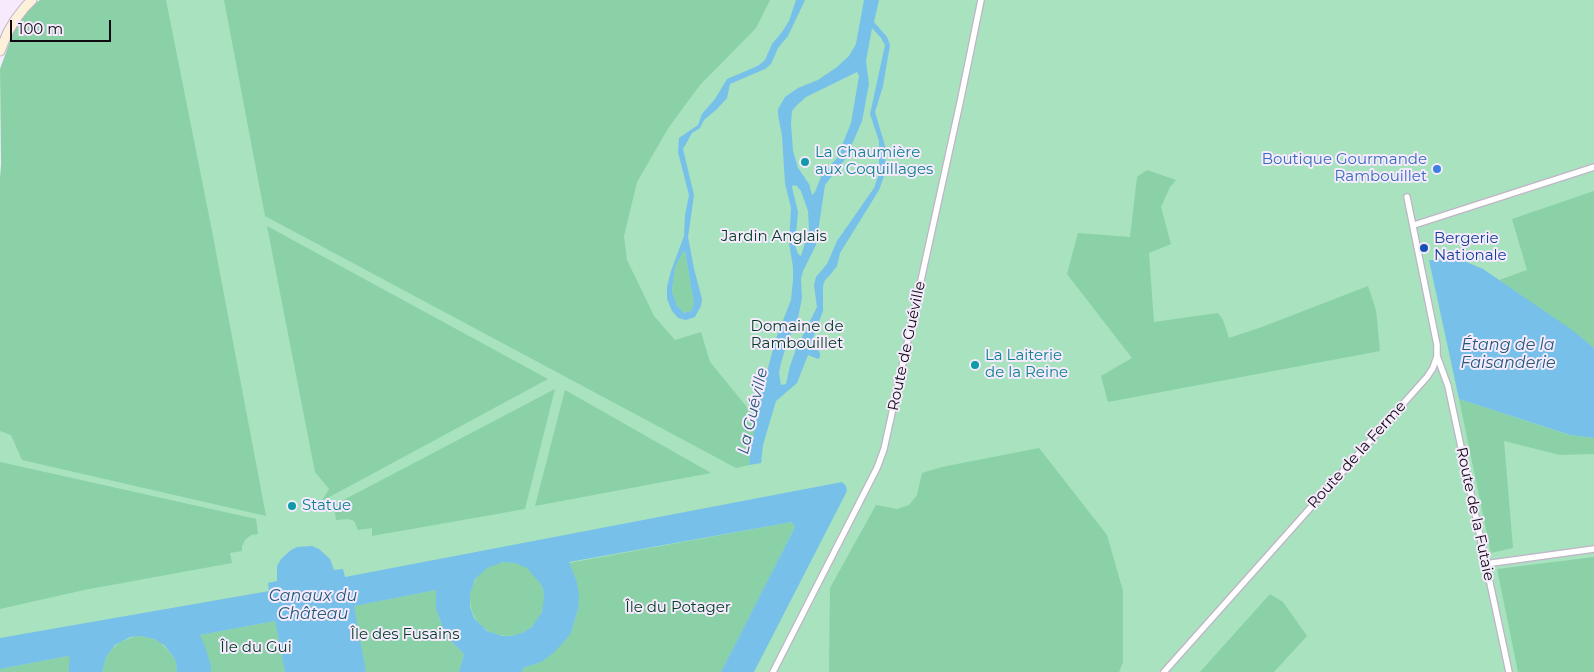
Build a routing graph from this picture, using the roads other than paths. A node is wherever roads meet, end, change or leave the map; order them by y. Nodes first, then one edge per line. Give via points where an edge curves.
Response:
1 (32, 0) edge
2 (981, 0) edge
3 (0, 51) edge
4 (1594, 167) edge
5 (1407, 197) dead end
6 (1414, 225) junction
7 (1437, 356) junction
8 (1594, 549) edge
9 (1485, 564) junction
10 (773, 672) edge
11 (1164, 672) edge
12 (1509, 672) edge

1 - 3 main road via 15,20
2 - 10 street, Route de Guéville via 884,449
4 - 6 street
5 - 6 street
6 - 7 street
7 - 9 street, Route de la Futaie via 1448,386
7 - 11 street, Route de la Ferme via 1427,377
8 - 9 street
9 - 12 street, Route de la Futaie

